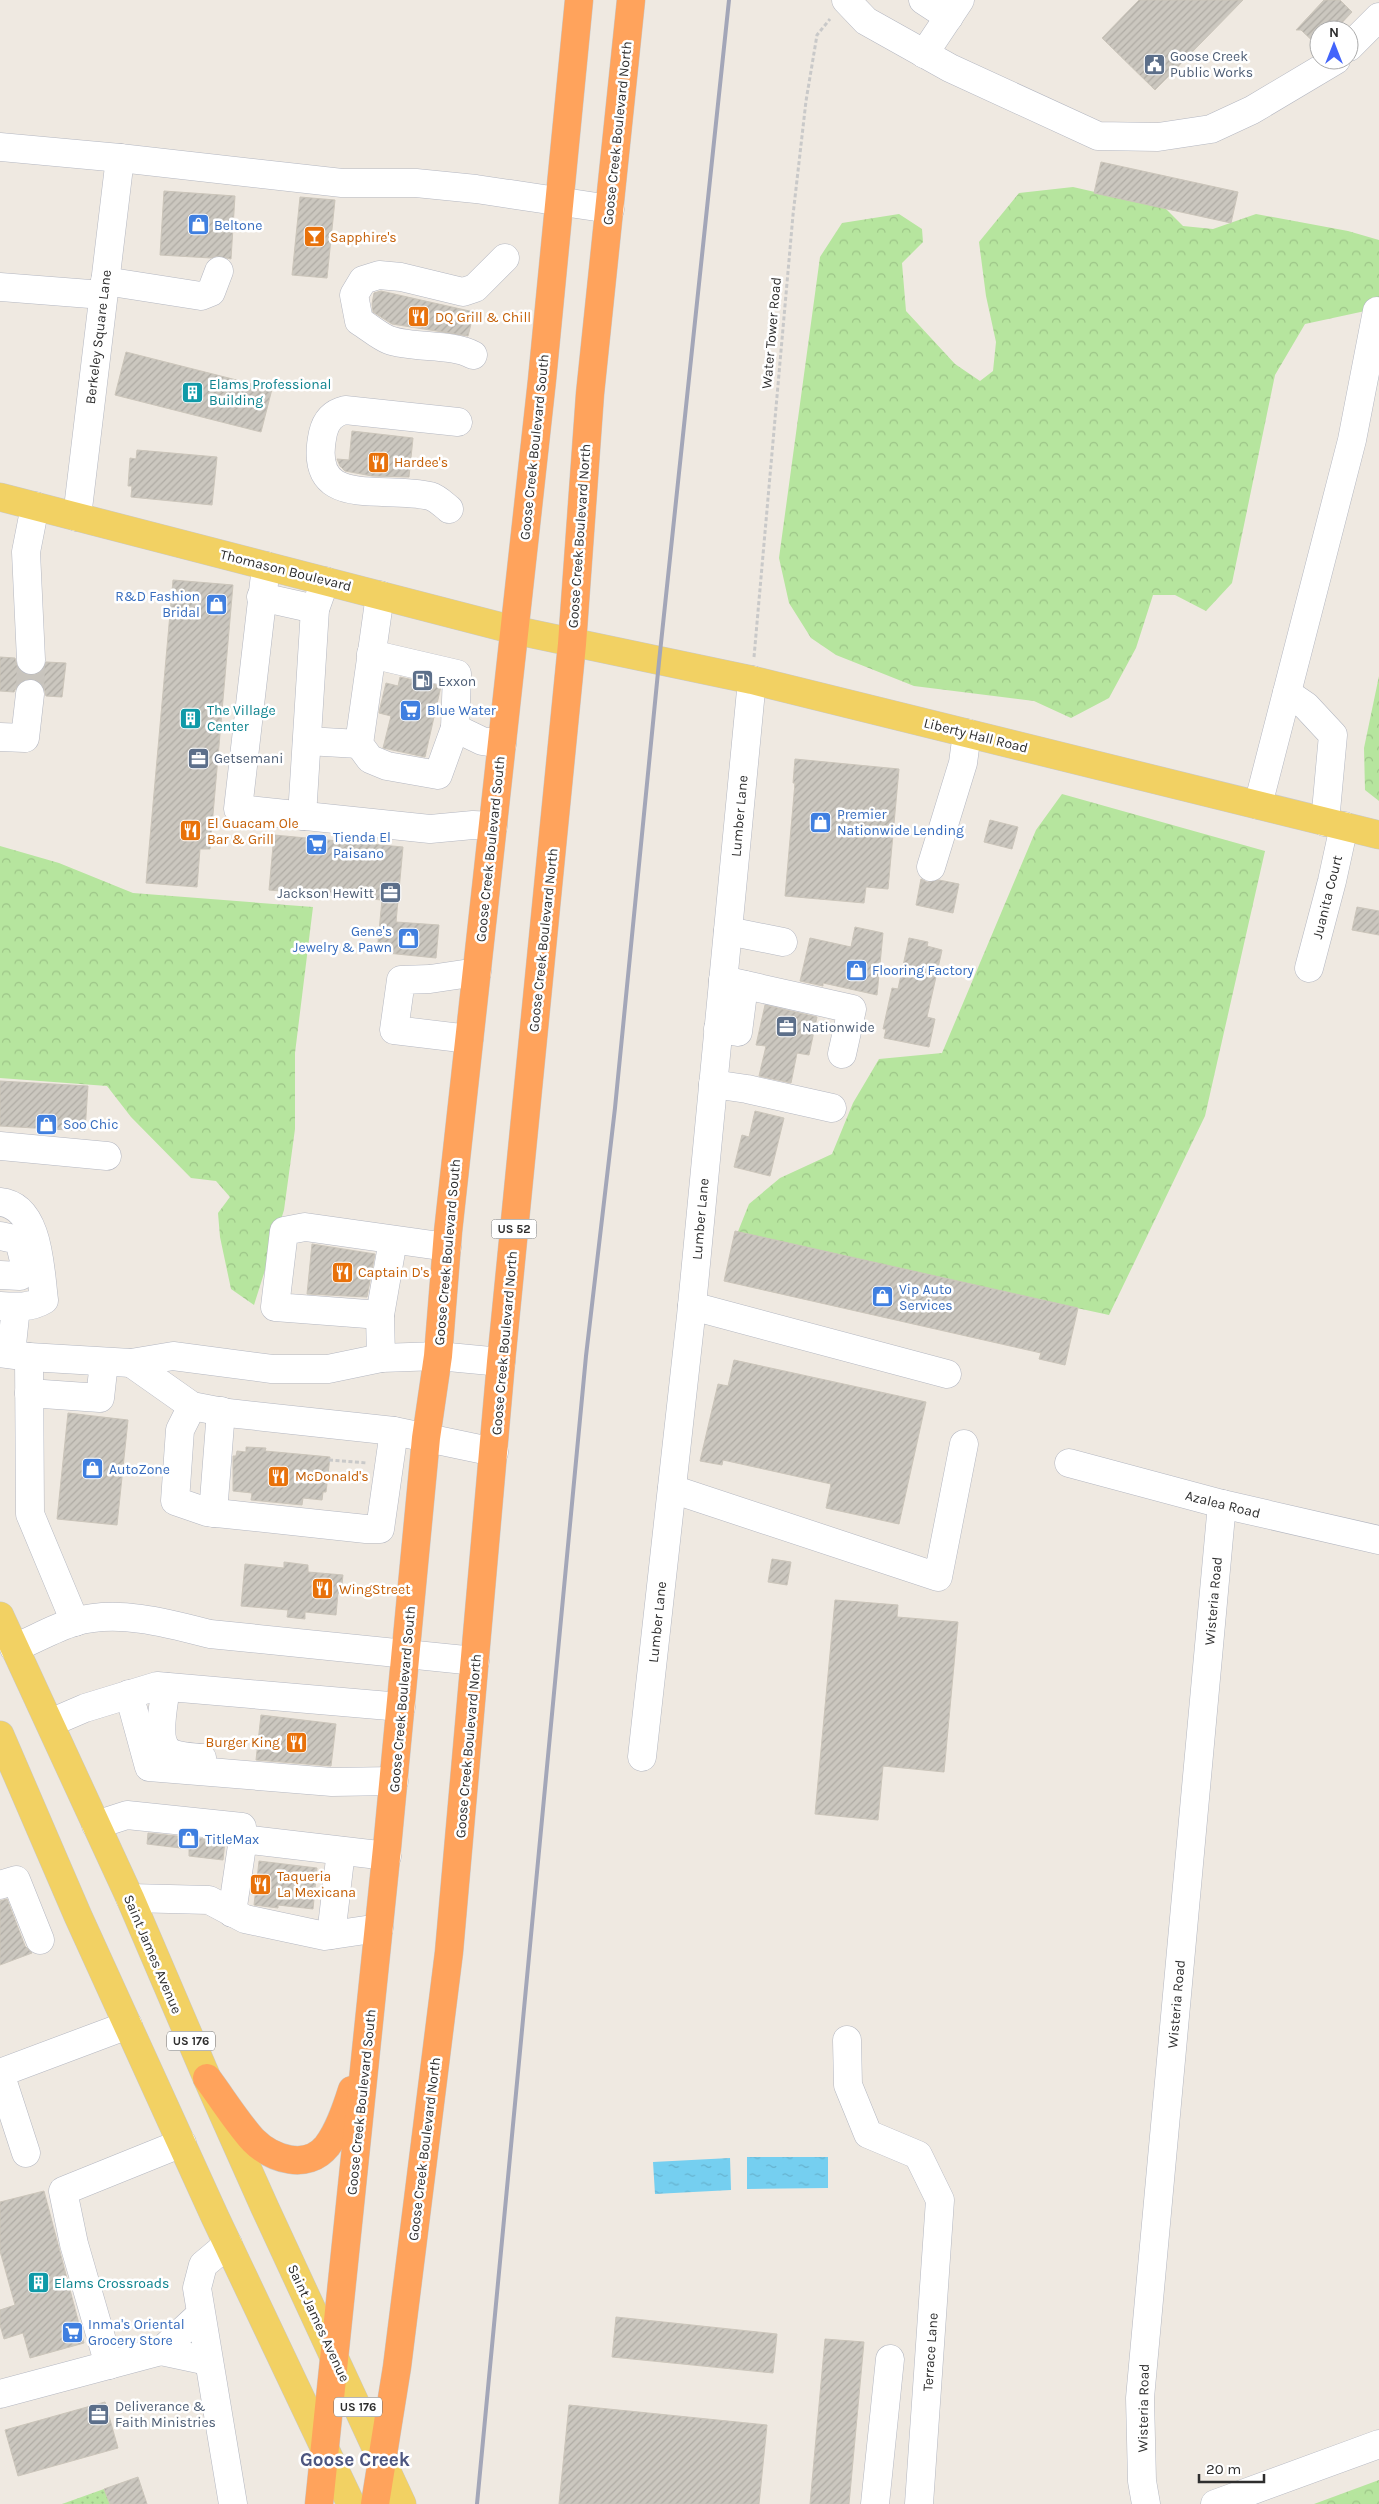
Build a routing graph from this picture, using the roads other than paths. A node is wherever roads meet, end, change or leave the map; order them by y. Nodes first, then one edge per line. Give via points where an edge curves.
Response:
1 (579, 0) edge
2 (631, 0) edge
3 (923, 0) edge
4 (847, 1) edge
5 (955, 8) edge
6 (1379, 17) edge
7 (1359, 37) edge
8 (924, 54) junction
9 (1319, 70) edge
10 (0, 147) edge
11 (120, 158) junction
12 (559, 201) junction
13 (610, 209) junction
14 (505, 258) dead end
15 (218, 271) dead end
16 (0, 288) edge
17 (104, 288) junction
18 (1377, 311) dead end
19 (473, 355) dead end
20 (458, 422) dead end
21 (0, 497) edge
22 (35, 506) junction
23 (449, 509) dead end
24 (77, 517) junction
25 (266, 566) junction
26 (325, 581) junction
27 (380, 595) junction
28 (261, 597) junction
29 (315, 609) junction
30 (514, 630) junction
31 (572, 644) junction
32 (371, 654) junction
33 (31, 660) tunnel mouth
34 (752, 680) junction
35 (1287, 692) junction
36 (30, 694) tunnel mouth
37 (455, 728) junction
38 (967, 733) junction
39 (0, 737) edge
40 (307, 741) junction
41 (359, 744) junction
42 (502, 744) junction
43 (1258, 805) junction
44 (302, 816) junction
45 (1334, 824) junction
46 (493, 826) junction
47 (1379, 835) edge
48 (931, 868) dead end
49 (728, 931) junction
50 (782, 942) dead end
51 (1309, 968) dead end
52 (477, 972) junction
53 (734, 982) junction
54 (469, 1039) junction
55 (842, 1054) dead end
56 (713, 1084) junction
57 (832, 1108) dead end
58 (0, 1146) edge
59 (107, 1156) dead end
60 (2, 1202) edge
61 (0, 1236) edge
62 (393, 1240) junction
63 (447, 1247) junction
64 (0, 1275) edge
65 (692, 1306) junction
66 (8, 1307) edge
67 (380, 1315) junction
68 (13, 1355) edge
69 (438, 1356) junction
70 (381, 1358) junction
71 (104, 1362) junction
72 (501, 1362) junction
73 (131, 1363) junction
74 (947, 1374) dead end
75 (30, 1393) junction
76 (192, 1406) junction
77 (221, 1411) junction
78 (394, 1431) junction
79 (426, 1438) junction
80 (964, 1444) dead end
81 (494, 1452) junction
82 (1069, 1463) dead end
83 (672, 1489) junction
84 (1222, 1504) junction
85 (213, 1513) junction
86 (380, 1528) junction
87 (417, 1534) junction
88 (1379, 1540) edge
89 (0, 1616) edge
90 (75, 1622) junction
91 (14, 1648) junction
92 (407, 1655) junction
93 (475, 1660) junction
94 (166, 1687) junction
95 (129, 1694) junction
96 (402, 1707) junction
97 (50, 1723) junction
98 (1, 1741) edge
99 (642, 1757) dead end
100 (394, 1781) junction
101 (341, 1782) junction
102 (96, 1825) junction
103 (243, 1839) junction
104 (341, 1851) junction
105 (387, 1856) junction
106 (0, 1885) edge
107 (130, 1898) junction
108 (232, 1913) junction
109 (379, 1928) junction
110 (331, 1935) junction
111 (40, 1940) dead end
112 (128, 2025) junction
113 (847, 2040) dead end
114 (367, 2046) junction
115 (207, 2078) junction
116 (182, 2143) junction
117 (26, 2153) dead end
118 (228, 2244) junction
119 (200, 2315) junction
120 (161, 2351) junction
121 (334, 2358) junction
122 (890, 2359) dead end
123 (208, 2361) junction
124 (108, 2365) junction
125 (0, 2394) edge
126 (1379, 2444) edge
127 (325, 2448) junction
128 (381, 2455) junction
129 (233, 2504) edge
130 (319, 2504) edge
131 (351, 2504) edge
132 (375, 2504) edge
133 (402, 2504) edge
134 (875, 2504) edge
135 (919, 2504) edge
136 (1146, 2504) edge
137 (1215, 2504) edge

1 - 12 highway, Goose Creek Boulevard South
2 - 13 highway, Goose Creek Boulevard North / US 52
3 - 5 street
4 - 8 street via 866,21
5 - 8 street
6 - 7 street
8 - 9 street via 1098,136 1158,137 1211,128 1252,110
10 - 11 street
11 - 12 street via 342,183 416,183
11 - 17 street, Berkeley Square Lane
12 - 13 street
12 - 30 highway, Goose Creek Boulevard South
13 - 31 highway, Goose Creek Boulevard North / US 52 via 590,394
14 - 19 street via 475,288 464,292 379,275 362,280 354,295 359,322 389,340 464,350
15 - 17 street via 211,292 202,296
16 - 17 street
17 - 24 street, Berkeley Square Lane
18 - 35 street via 1352,440
20 - 23 street via 345,410 329,418 320,448 321,466 326,478 334,484 431,496
21 - 22 main road, Thomason Boulevard
22 - 24 main road, Thomason Boulevard
22 - 33 street via 26,552
24 - 25 main road, Thomason Boulevard
25 - 26 main road, Thomason Boulevard
25 - 28 street
26 - 27 main road, Thomason Boulevard
26 - 29 street
27 - 30 main road, Thomason Boulevard
27 - 32 street
28 - 29 street
28 - 44 street via 238,809
29 - 40 street
30 - 31 main road, Thomason Boulevard
30 - 42 highway, Goose Creek Boulevard South
31 - 34 main road, Liberty Hall Road
31 - 72 highway, Goose Creek Boulevard North / US 52
32 - 37 street via 457,674
32 - 41 street
34 - 38 main road, Liberty Hall Road
34 - 49 street, Lumber Lane
35 - 43 street
35 - 45 street, Juanita Court via 1306,706 1333,735
36 - 39 street via 25,738
37 - 41 street via 438,775 388,766 370,759
37 - 42 street via 482,740
38 - 43 main road, Liberty Hall Road
38 - 48 street via 963,763
40 - 41 street
40 - 44 street
42 - 46 highway, Goose Creek Boulevard South
43 - 45 main road, Liberty Hall Road
44 - 46 street via 430,829
45 - 47 main road, Liberty Hall Road
45 - 51 street, Juanita Court via 1332,881
46 - 52 highway, Goose Creek Boulevard South
49 - 50 street
49 - 53 street, Lumber Lane
52 - 54 highway, Goose Creek Boulevard South
52 - 54 street via 401,980 394,1030
53 - 55 street via 852,1009
53 - 56 street, Lumber Lane via 718,1029
54 - 63 highway, Goose Creek Boulevard South
56 - 57 street via 747,1088
56 - 65 street, Lumber Lane
58 - 59 street
60 - 66 street via 24,1214 35,1235 44,1300 37,1304
61 - 64 street via 19,1240 25,1265 20,1276
62 - 63 street
62 - 67 street
62 - 67 street via 305,1227 284,1231 275,1307
63 - 69 highway, Goose Creek Boulevard South
65 - 74 street
65 - 83 street, Lumber Lane
66 - 68 street
67 - 70 street
68 - 71 street
68 - 75 street
69 - 70 street
69 - 72 street
69 - 79 highway, Goose Creek Boulevard South
70 - 73 street via 328,1369 272,1370 173,1356
71 - 73 street
71 - 75 street via 100,1398
72 - 81 highway, Goose Creek Boulevard North / US 52
73 - 76 street
75 - 90 street via 30,1514
76 - 77 street
76 - 85 street via 180,1430 175,1501
77 - 78 street
77 - 85 street
78 - 79 street
78 - 86 street
79 - 81 street
79 - 87 highway, Goose Creek Boulevard South
80 - 83 street via 938,1577
81 - 93 highway, Goose Creek Boulevard North / US 52
82 - 84 street, Azalea Road
83 - 99 street, Lumber Lane
84 - 88 street, Azalea Road
84 - 136 street, Wisteria Road via 1140,2398 1142,2481
85 - 86 street
86 - 87 street
87 - 92 highway, Goose Creek Boulevard South
89 - 91 main road, Saint James Avenue / US 176
90 - 91 street
90 - 92 street via 121,1616 210,1634
91 - 97 main road, Saint James Avenue / US 176
92 - 93 street
92 - 96 highway, Goose Creek Boulevard South
93 - 128 highway, Goose Creek Boulevard North / US 52 via 450,1952 397,2367
94 - 95 street via 157,1686
94 - 96 street
94 - 101 street via 161,1737 164,1746 173,1754 296,1770
95 - 97 street
95 - 101 street via 149,1767
96 - 100 highway, Goose Creek Boulevard South
97 - 102 main road, Saint James Avenue / US 176
98 - 112 main road
100 - 101 street
100 - 105 highway, Goose Creek Boulevard South
102 - 103 street via 127,1815 242,1828
102 - 107 main road, Saint James Avenue / US 176
103 - 104 street
103 - 108 street
104 - 105 street
104 - 110 street
105 - 109 highway, Goose Creek Boulevard South
106 - 111 street via 16,1880
107 - 108 street via 209,1900
107 - 115 main road, Saint James Avenue / US 176
108 - 110 street via 245,1919
109 - 110 street
109 - 114 highway, Goose Creek Boulevard South
112 - 116 main road
112 - 117 street via 0,2073
113 - 135 street, Terrace Lane via 848,2085 868,2134 918,2155 940,2200
114 - 115 highway via 343,2118 326,2147 312,2158 292,2161 275,2157 254,2140
114 - 121 highway, Goose Creek Boulevard South
115 - 121 main road, Saint James Avenue / US 176
116 - 118 main road
116 - 124 street via 63,2191 74,2244
118 - 119 street via 203,2265 197,2288
118 - 127 main road
119 - 120 street
119 - 123 street
120 - 123 street
120 - 124 street
121 - 127 highway, Goose Creek Boulevard South
121 - 128 main road, Saint James Avenue / US 176
122 - 134 street
123 - 129 street
124 - 125 street
126 - 137 street
127 - 130 highway, Goose Creek Boulevard South
127 - 131 main road
128 - 132 highway, Goose Creek Boulevard North / US 52
128 - 133 main road, Saint James Avenue

